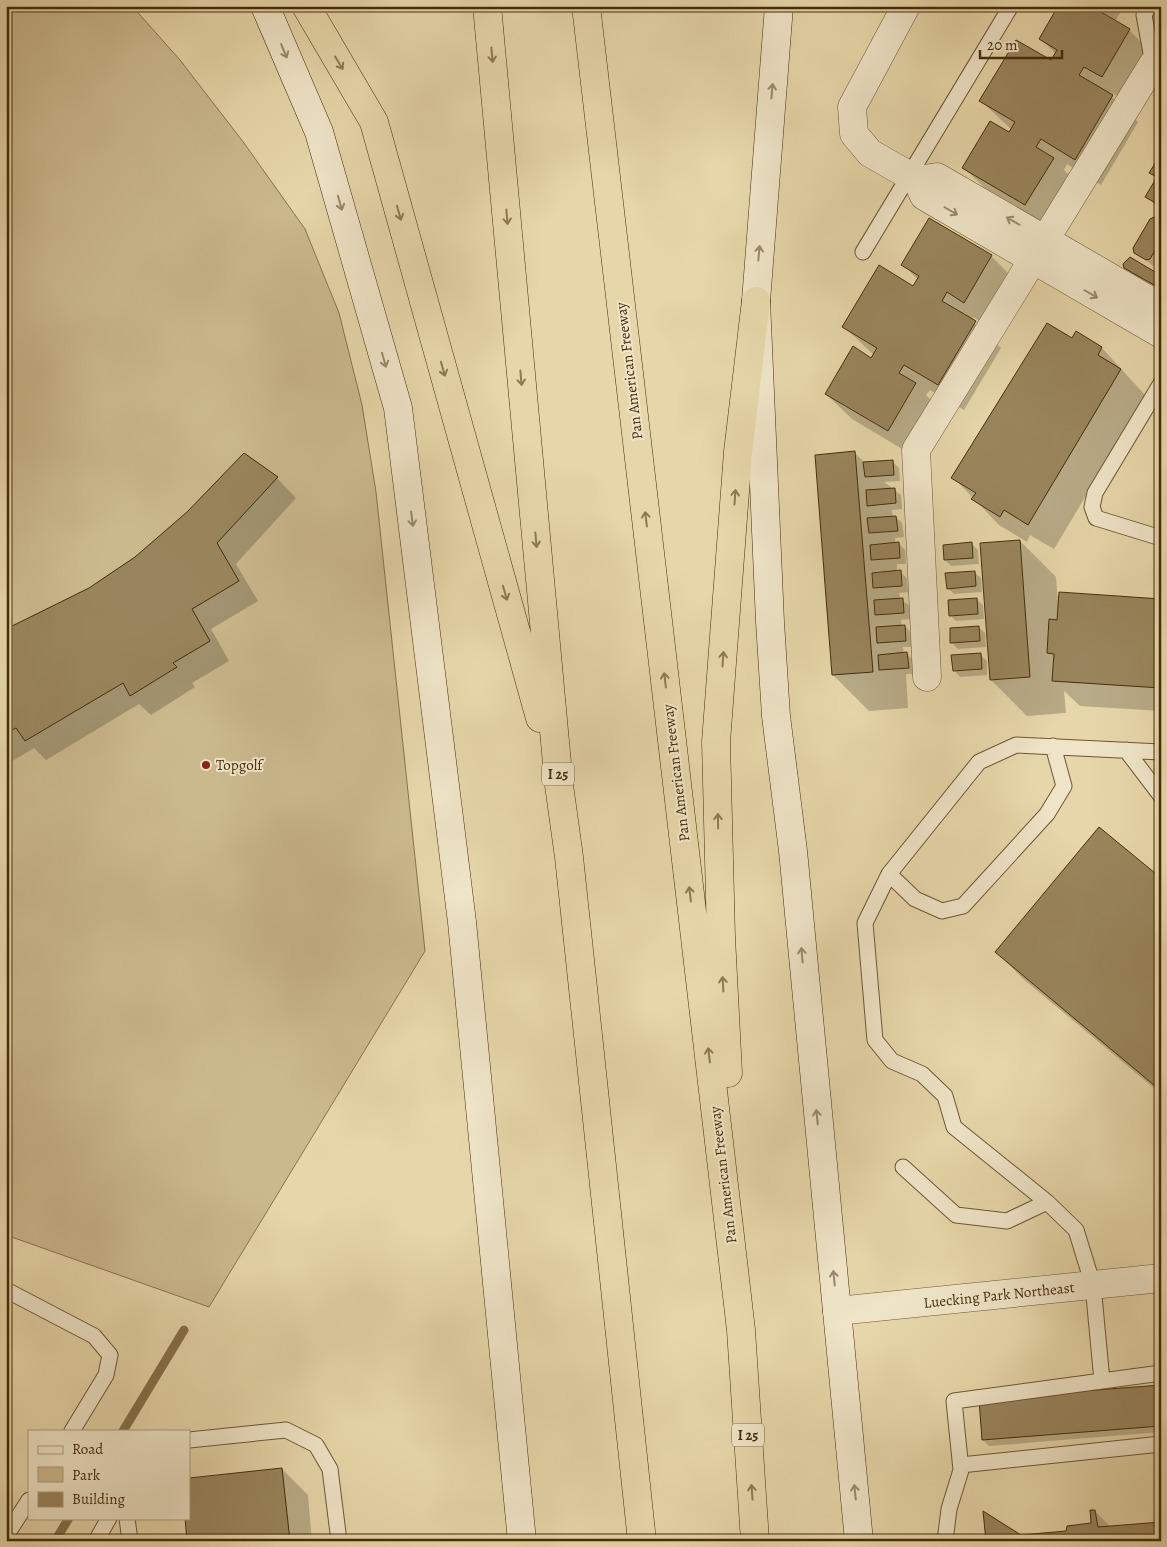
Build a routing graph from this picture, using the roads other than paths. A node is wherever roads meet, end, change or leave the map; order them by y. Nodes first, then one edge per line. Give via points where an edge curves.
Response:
1 (265, 6) edge
2 (306, 6) edge
3 (487, 6) edge
4 (586, 6) edge
5 (779, 6) edge
6 (906, 6) edge
7 (1011, 6) edge
8 (1149, 6) edge
9 (1157, 67) edge
10 (913, 178) junction
11 (1038, 249) junction
12 (863, 252) dead end
13 (756, 301) junction
14 (1161, 307) edge
15 (1161, 334) edge
16 (1161, 383) edge
17 (1161, 538) edge
18 (927, 677) dead end
19 (1052, 746) junction
20 (1126, 750) junction
21 (1161, 752) edge
22 (559, 785) junction
23 (1161, 796) edge
24 (889, 874) junction
25 (903, 1167) dead end
26 (1047, 1202) junction
27 (1161, 1278) edge
28 (1093, 1285) junction
29 (6, 1290) edge
30 (837, 1311) junction
31 (741, 1330) junction
32 (1161, 1373) edge
33 (1102, 1381) junction
34 (73, 1430) edge
35 (190, 1440) edge
36 (1161, 1444) edge
37 (961, 1465) junction
38 (28, 1502) edge
39 (108, 1520) edge
40 (127, 1520) edge
41 (6, 1536) edge
42 (96, 1541) edge
43 (130, 1541) edge
44 (339, 1541) edge
45 (522, 1541) edge
46 (642, 1541) edge
47 (755, 1541) edge
48 (860, 1541) edge
49 (946, 1541) edge

1 -> 45 main road via 319,132 398,408 462,922
2 -> 22 highway via 374,122
3 -> 22 highway, I 25
31 -> 4 highway, Pan American Freeway / I 25
13 -> 5 main road
6 - 10 main road via 852,107 854,134 870,153
7 - 10 lane
8 - 9 lane via 1144,15
9 - 11 main road
10 - 11 main road via 937,177
10 - 12 lane
11 - 14 main road
11 -> 15 main road
11 - 18 main road via 916,450
30 -> 13 main road via 793,851 776,716
31 -> 13 highway via 721,937 716,742 738,452
16 - 17 lane via 1095,493 1092,507 1096,518
19 - 20 lane
19 - 24 lane via 1016,745 979,762
19 - 24 lane via 1064,786 1047,814 963,906 942,911 915,899
20 - 21 lane
20 - 23 lane
22 - 46 highway, I 25
24 - 26 lane via 865,923 875,1040 892,1061 922,1074 945,1096 954,1127
25 - 26 lane via 956,1215 1007,1221
26 - 28 lane via 1076,1230
27 - 28 main road, Luecking Park Northeast
28 - 30 main road, Luecking Park Northeast
28 - 33 lane
29 - 34 lane via 94,1336 110,1355 106,1374
48 -> 30 main road
47 -> 31 highway, Pan American Freeway / I 25
32 - 33 lane
33 - 37 lane via 954,1401
35 - 44 lane via 286,1430 316,1445 330,1469
36 - 37 lane
37 - 49 lane via 949,1509
38 - 41 lane
39 - 42 lane
40 - 43 lane

